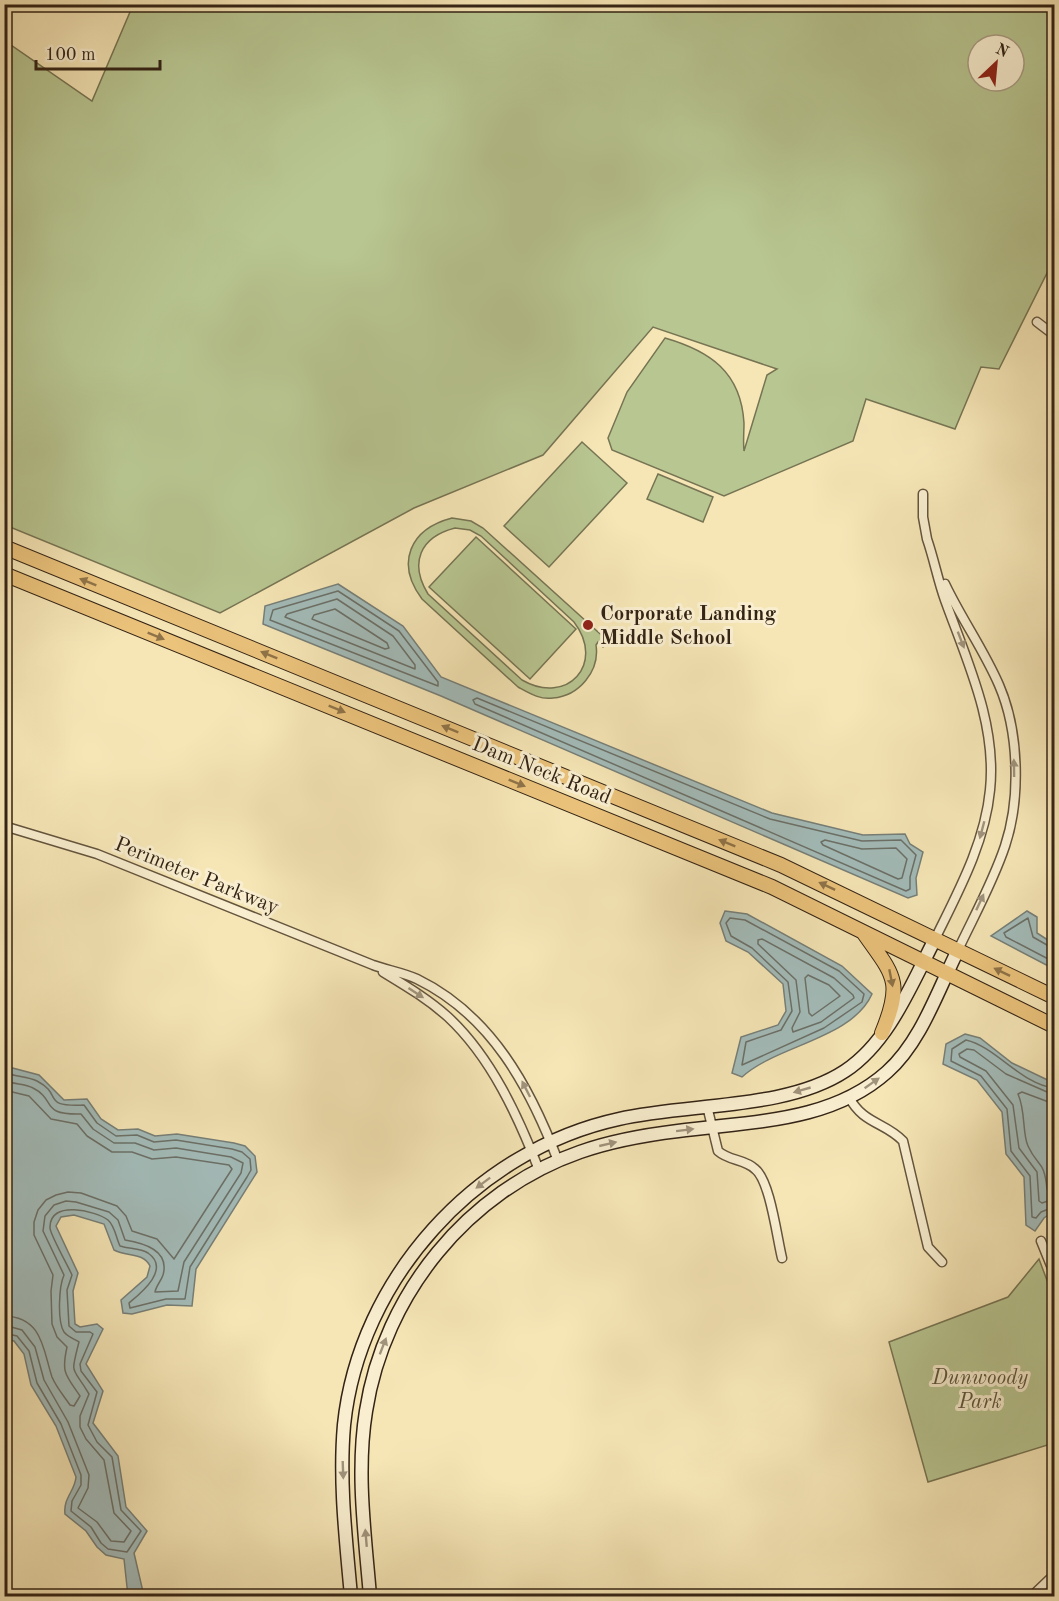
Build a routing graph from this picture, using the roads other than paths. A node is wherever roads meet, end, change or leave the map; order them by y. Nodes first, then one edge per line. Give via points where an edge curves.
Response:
1 (1036, 322) dead end
2 (1054, 335) edge
3 (923, 494) dead end
4 (4, 547) edge
5 (936, 565) junction
6 (4, 574) edge
7 (4, 826) edge
8 (861, 931) junction
9 (935, 939) junction
10 (958, 950) junction
11 (923, 961) junction
12 (373, 965) junction
13 (946, 973) junction
14 (1054, 997) edge
15 (1054, 1026) edge
16 (882, 1033) junction
17 (849, 1097) junction
18 (707, 1106) junction
19 (712, 1126) junction
20 (551, 1142) junction
21 (532, 1151) junction
22 (558, 1161) junction
23 (539, 1170) junction
24 (1041, 1241) dead end
25 (782, 1258) dead end
26 (942, 1262) dead end
27 (1054, 1273) edge
28 (1054, 1575) edge
29 (351, 1596) edge
30 (370, 1596) edge
31 (1032, 1596) edge

1 - 2 street
3 - 5 street via 923,517
9 -> 4 main road, Dam Neck Road via 781,865
5 -> 9 street via 984,712 991,769 980,838
10 -> 5 street via 1008,835 1013,799 1013,736 1012,721 999,685
6 -> 8 main road, Dam Neck Road via 772,887
7 - 12 street, Perimeter Parkway via 97,854
8 - 11 main road, Dam Neck Road
8 -> 16 main road via 886,963 892,979 893,1002
9 - 10 main road, Dam Neck Road
9 - 11 street
10 - 13 street
14 -> 10 main road, Dam Neck Road
11 - 13 main road, Dam Neck Road
11 - 16 street
20 -> 12 street, Perimeter Parkway via 518,1075 487,1032 429,985
12 -> 21 street, Perimeter Parkway via 426,999 463,1033 499,1083
13 - 15 main road, Dam Neck Road
17 -> 13 street via 888,1071 901,1057
16 -> 18 street via 852,1066 814,1086
17 - 19 street via 793,1116
17 - 26 street via 860,1113 903,1141 928,1247
18 - 19 street
18 - 20 street via 618,1119
22 -> 19 street via 603,1144
19 - 25 street via 719,1153 729,1160 749,1164 760,1173
20 - 21 street
20 - 22 street, Perimeter Parkway
21 - 23 street, Perimeter Parkway
21 -> 29 street via 467,1195 434,1228 386,1294 364,1341 349,1397 342,1455
22 - 23 street
30 -> 23 street via 362,1494 363,1437 371,1384 388,1334 413,1285 442,1246 482,1207
24 - 27 street
28 - 31 street

